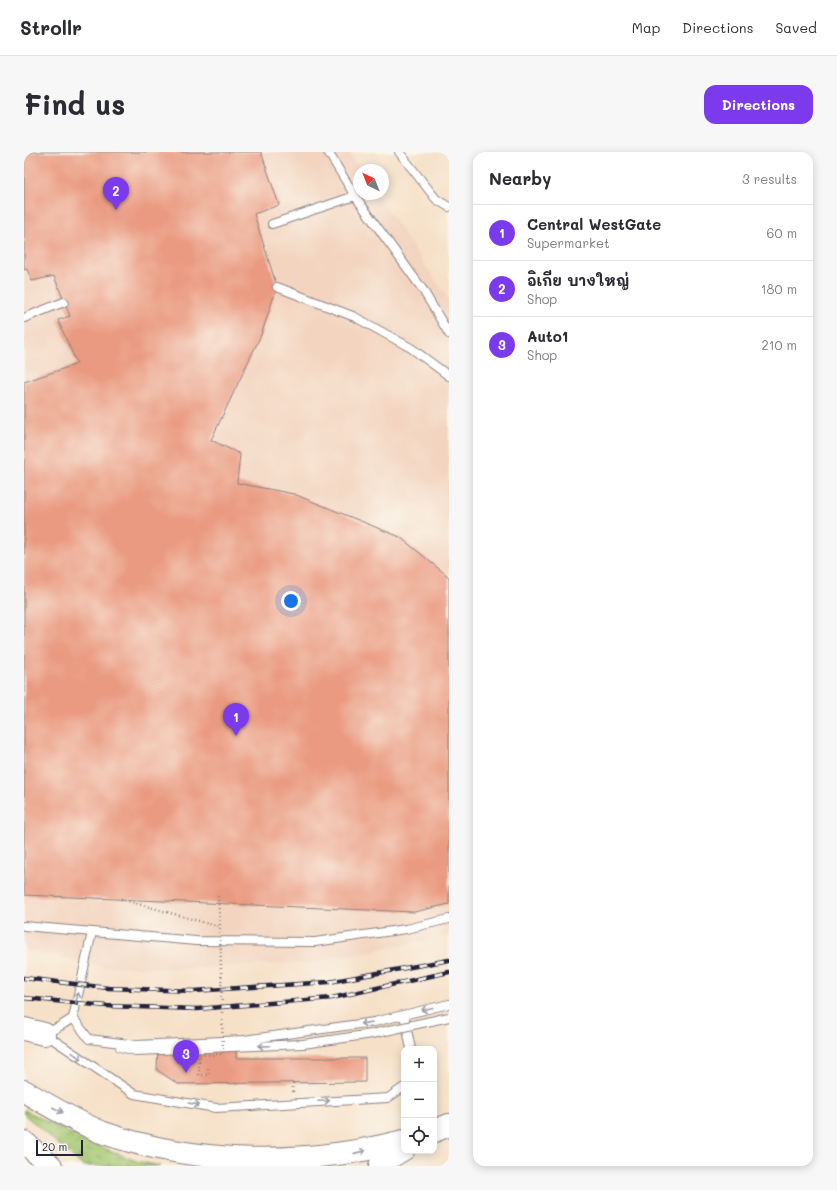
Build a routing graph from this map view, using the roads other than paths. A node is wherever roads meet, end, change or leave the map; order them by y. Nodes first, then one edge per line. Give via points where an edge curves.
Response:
1 (328, 152) edge
2 (399, 152) edge
3 (353, 193) edge
4 (353, 197) edge
5 (358, 200) edge
6 (449, 207) edge
7 (272, 224) dead end
8 (277, 287) dead end
9 (64, 302) dead end
10 (24, 318) edge
11 (449, 334) edge
12 (449, 376) edge
13 (449, 919) edge
14 (24, 926) edge
15 (92, 932) junction
16 (449, 1004) edge
17 (404, 1015) junction
18 (449, 1017) edge
19 (73, 1018) junction
20 (34, 1031) edge
21 (89, 1040) junction
22 (410, 1046) edge
23 (401, 1089) edge
24 (24, 1091) edge
25 (401, 1141) edge
26 (24, 1142) edge
27 (401, 1151) edge
28 (51, 1166) edge
29 (380, 1166) edge

1 - 3 lane
2 - 6 lane via 436,198
4 - 7 lane
5 - 11 lane via 423,290
8 - 12 lane via 355,316 412,348
9 - 10 lane
13 - 15 lane via 406,929 315,942 196,941
14 - 15 lane
19 -> 15 lane
16 -> 17 lane
17 -> 21 lane via 374,1022 244,1040 137,1045
17 - 22 lane
18 -> 21 lane, bridge via 372,1034 303,1044 136,1051
19 - 20 lane via 62,1025
19 - 21 lane
20 -> 23 lane via 134,1094 216,1108 388,1098
24 -> 25 main road via 101,1132 148,1149 196,1158 246,1163 303,1162 347,1155
26 - 28 main road
27 - 29 main road

